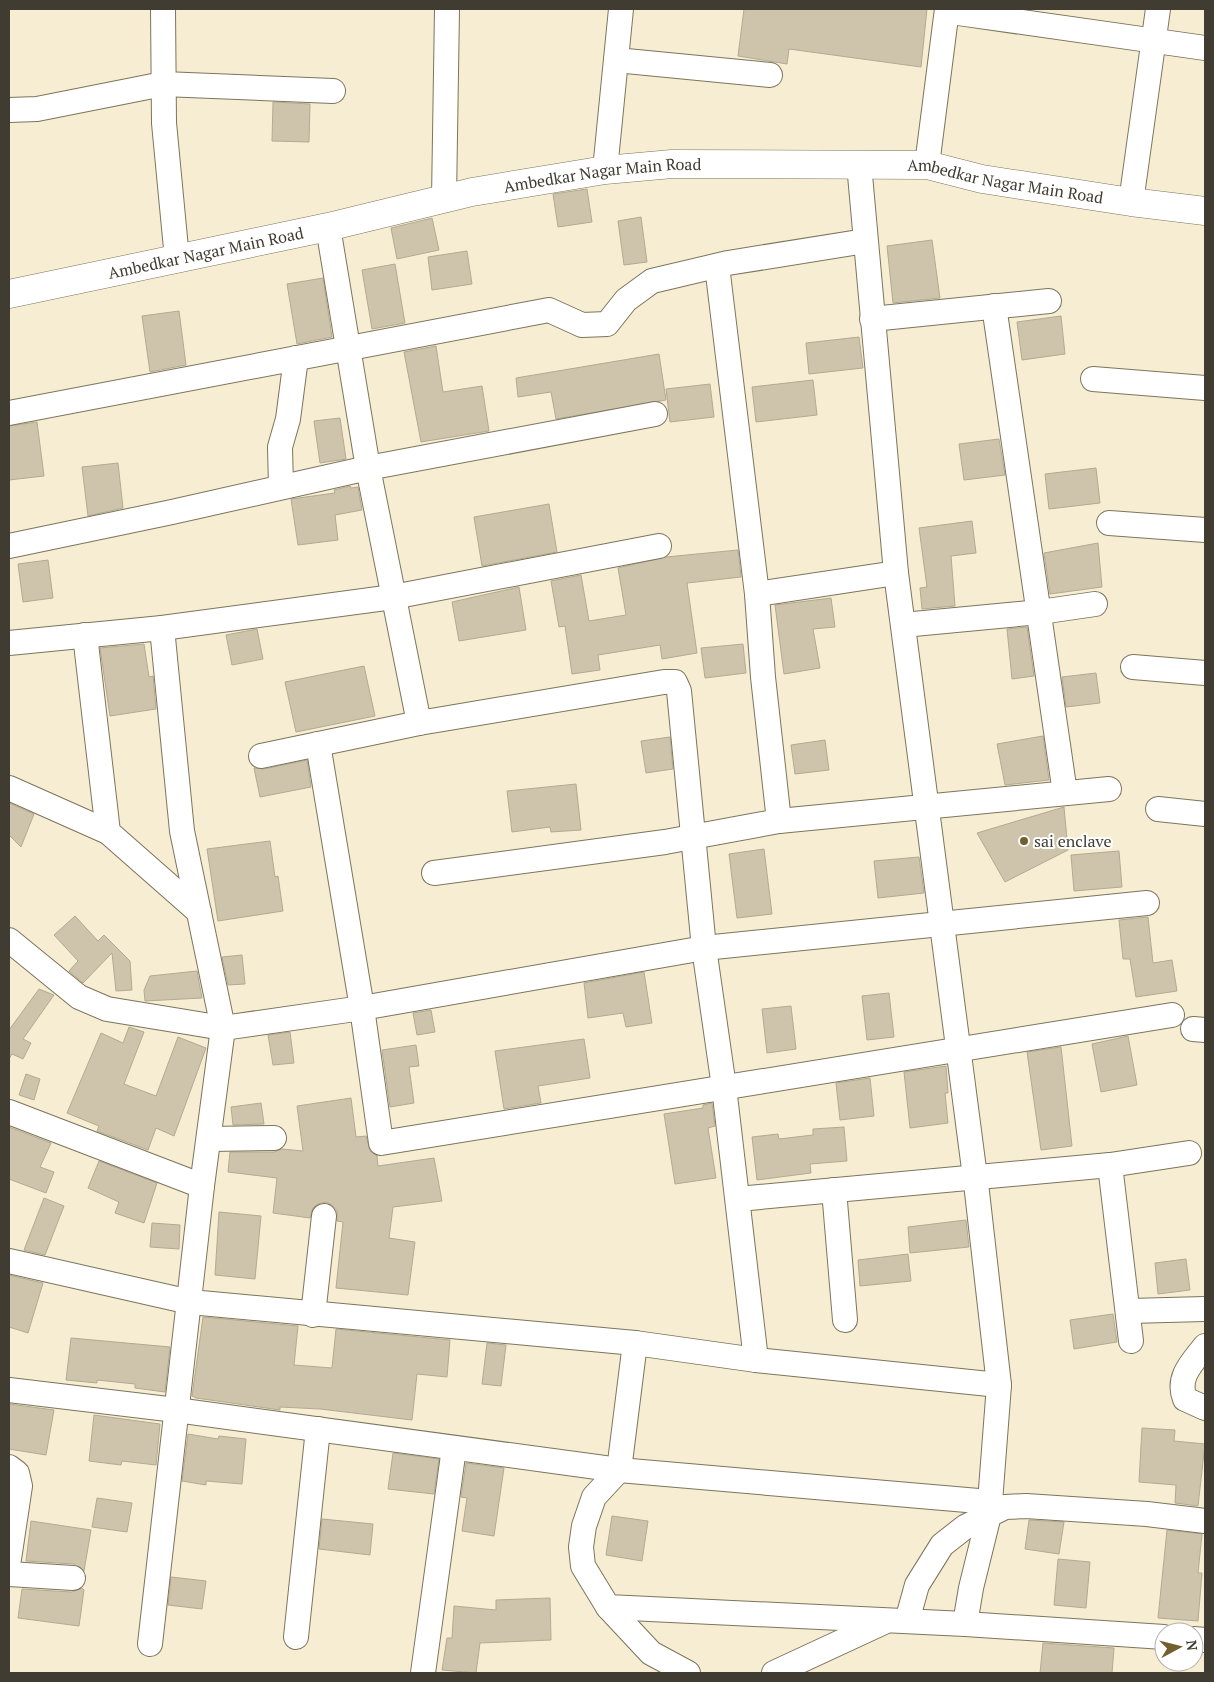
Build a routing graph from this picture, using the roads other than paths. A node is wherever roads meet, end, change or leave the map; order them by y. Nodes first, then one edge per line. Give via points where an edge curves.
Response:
1 (163, 9) edge
2 (447, 9) edge
3 (621, 9) edge
4 (1158, 9) edge
5 (952, 11) edge
6 (1153, 42) junction
7 (1205, 48) edge
8 (616, 60) junction
9 (770, 75) dead end
10 (164, 84) junction
11 (333, 91) dead end
12 (9, 110) edge
13 (859, 164) junction
14 (928, 165) junction
15 (604, 170) junction
16 (444, 199) junction
17 (1131, 202) junction
18 (1205, 211) edge
19 (328, 226) junction
20 (865, 241) junction
21 (177, 259) junction
22 (717, 266) junction
23 (9, 294) edge
24 (1049, 300) dead end
25 (994, 306) junction
26 (872, 319) junction
27 (348, 348) junction
28 (296, 358) junction
29 (1093, 379) dead end
30 (1205, 388) edge
31 (9, 413) edge
32 (655, 414) dead end
33 (368, 468) junction
34 (281, 488) junction
35 (1109, 523) dead end
36 (1205, 530) edge
37 (9, 546) edge
38 (659, 546) dead end
39 (896, 573) junction
40 (757, 594) junction
41 (393, 597) junction
42 (1095, 604) dead end
43 (1040, 612) junction
44 (903, 625) junction
45 (162, 628) junction
46 (84, 635) junction
47 (9, 643) edge
48 (1133, 667) dead end
49 (1205, 673) edge
50 (419, 723) junction
51 (318, 744) junction
52 (260, 756) dead end
53 (9, 788) edge
54 (1109, 789) dead end
55 (1065, 793) junction
56 (927, 808) junction
57 (1158, 809) dead end
58 (1205, 814) edge
59 (779, 821) junction
60 (108, 832) junction
61 (692, 838) junction
62 (434, 874) dead end
63 (1147, 903) dead end
64 (199, 912) junction
65 (942, 924) junction
66 (9, 940) edge
67 (704, 948) junction
68 (362, 1008) junction
69 (1172, 1015) dead end
70 (223, 1028) junction
71 (957, 1049) junction
72 (724, 1087) junction
73 (9, 1112) edge
74 (210, 1138) junction
75 (274, 1138) dead end
76 (1189, 1153) dead end
77 (1110, 1165) junction
78 (975, 1177) junction
79 (202, 1186) junction
80 (834, 1190) junction
81 (738, 1199) junction
82 (324, 1216) dead end
83 (9, 1261) edge
84 (190, 1302) junction
85 (1205, 1309) edge
86 (1129, 1311) junction
87 (313, 1315) junction
88 (845, 1320) dead end
89 (1131, 1341) dead end
90 (635, 1344) junction
91 (1205, 1346) edge
92 (756, 1360) junction
93 (999, 1385) junction
94 (9, 1390) edge
95 (1205, 1408) edge
96 (176, 1410) junction
97 (318, 1429) junction
98 (454, 1448) junction
99 (9, 1467) edge
100 (619, 1470) junction
101 (990, 1509) junction
102 (1205, 1521) edge
103 (9, 1559) edge
104 (9, 1574) edge
105 (73, 1578) dead end
106 (608, 1607) junction
107 (898, 1620) junction
108 (965, 1624) junction
109 (1154, 1636) edge
110 (296, 1637) dead end
111 (150, 1644) dead end
112 (423, 1673) edge
113 (688, 1673) edge
114 (774, 1673) edge

1 - 10 street
2 - 16 street
3 - 8 street
4 - 6 street
5 - 6 street
5 - 14 street
6 - 7 street
6 - 17 street
8 - 9 street
8 - 15 street
10 - 11 street
10 - 12 street via 37,109
10 - 21 street via 164,124
13 - 14 street, Ambedkar Nagar Main Road
13 - 15 street, Ambedkar Nagar Main Road via 699,163
13 - 20 street
14 - 17 street, Ambedkar Nagar Main Road via 982,179
15 - 16 street, Ambedkar Nagar Main Road
16 - 19 street, Ambedkar Nagar Main Road
17 - 18 street, Ambedkar Nagar Main Road
19 - 21 street, Ambedkar Nagar Main Road
19 - 27 street
20 - 22 street
20 - 26 street
21 - 23 street, Ambedkar Nagar Main Road
22 - 27 street via 652,281 626,300 607,324 582,325 549,310
22 - 40 street
24 - 25 street
25 - 26 street
25 - 43 street
26 - 39 street
27 - 28 street
27 - 33 street
28 - 31 street
28 - 34 street via 288,419 280,447
29 - 30 street
32 - 33 street
33 - 34 street
33 - 41 street
34 - 37 street
35 - 36 street
38 - 41 street
39 - 40 street
39 - 44 street
40 - 59 street
41 - 45 street
41 - 50 street
42 - 43 street
43 - 44 street
43 - 55 street
44 - 56 street
45 - 46 street
45 - 64 street via 182,831
46 - 47 street
46 - 60 street
48 - 49 street
50 - 51 street
50 - 61 street via 675,682 679,691
51 - 52 street
51 - 68 street
53 - 60 street
54 - 55 street
55 - 56 street
56 - 59 street
56 - 65 street
57 - 58 street
59 - 61 street
60 - 64 street
61 - 62 street
61 - 67 street
63 - 65 street
64 - 70 street
65 - 67 street
65 - 71 street
66 - 70 street via 79,997 107,1009
67 - 68 street
67 - 72 street
68 - 70 street
68 - 72 street via 381,1144
69 - 71 street
70 - 74 street
71 - 72 street
71 - 78 street
72 - 81 street
73 - 79 street
74 - 75 street
74 - 79 street
76 - 77 street
77 - 78 street
77 - 86 street
78 - 80 street
78 - 93 street
79 - 84 street
80 - 81 street
80 - 88 street
81 - 92 street
82 - 87 street
83 - 84 street
84 - 87 street
84 - 96 street
85 - 86 street
86 - 89 street
87 - 90 street
90 - 92 street
90 - 100 street
91 - 95 street via 1181,1384 1184,1399
92 - 93 street
93 - 101 street
94 - 96 street
96 - 97 street
96 - 111 street
97 - 98 street
97 - 110 street
98 - 100 street
98 - 112 street
99 - 103 street via 17,1473 20,1486
100 - 101 street
100 - 106 street via 594,1497 581,1547 583,1566
101 - 102 street via 1026,1506
101 - 107 street via 942,1545
101 - 108 street
104 - 105 street
106 - 107 street
106 - 113 street via 651,1653
107 - 108 street
107 - 114 street
108 - 109 street

